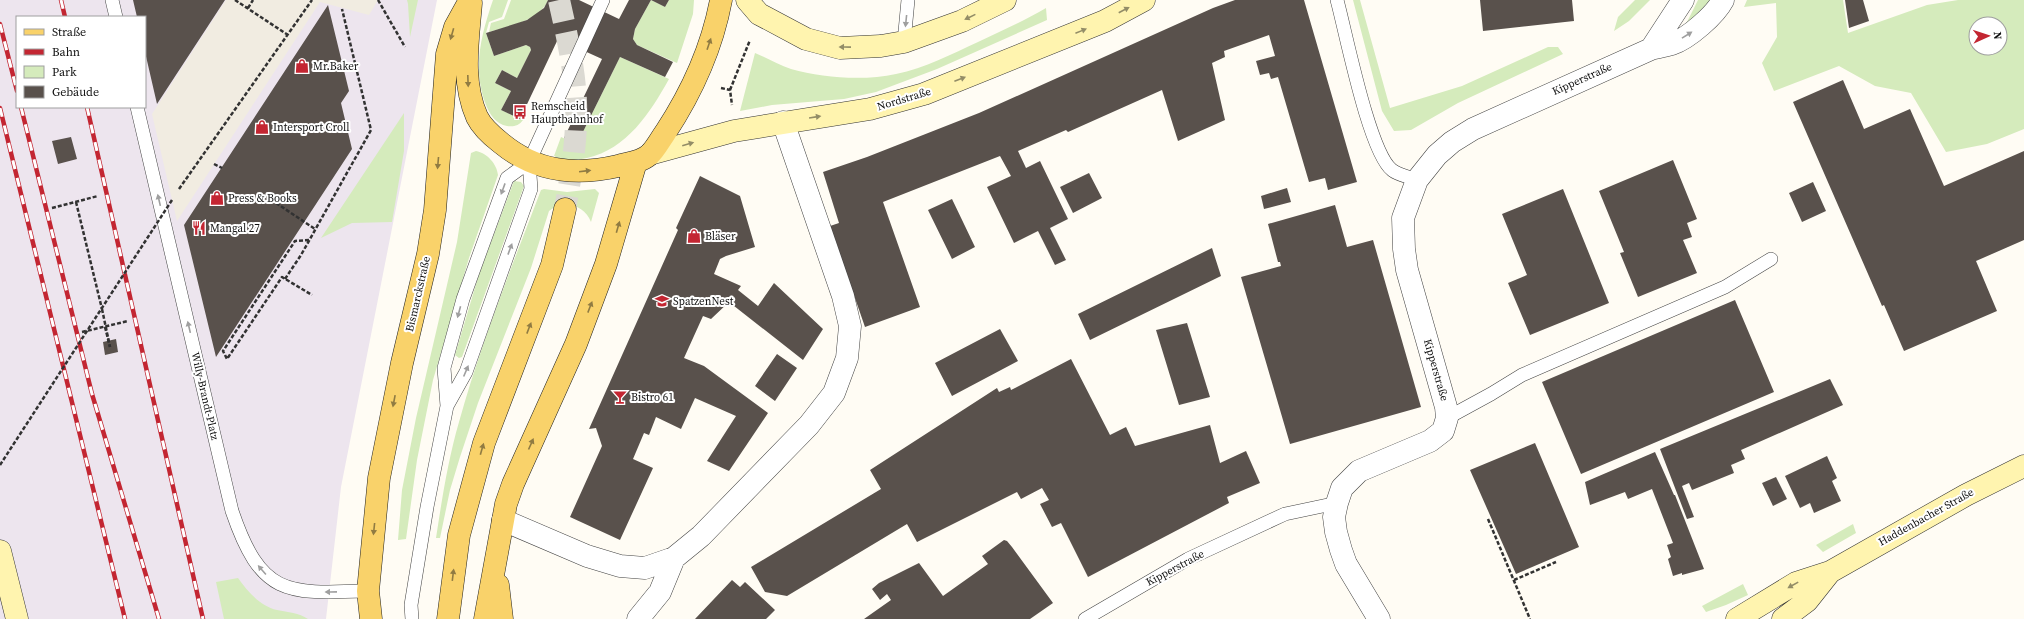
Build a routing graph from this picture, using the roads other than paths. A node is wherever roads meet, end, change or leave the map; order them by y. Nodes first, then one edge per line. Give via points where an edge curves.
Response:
1 (112, 0) edge
2 (471, 0) edge
3 (604, 0) edge
4 (721, 0) edge
5 (908, 0) edge
6 (1005, 0) edge
7 (1144, 0) edge
8 (1337, 0) edge
9 (1682, 0) edge
10 (1723, 0) edge
11 (753, 7) edge
12 (116, 16) edge
13 (904, 42) junction
14 (1651, 49) junction
15 (137, 108) edge
16 (783, 122) junction
17 (643, 158) junction
18 (529, 162) junction
19 (1417, 180) junction
20 (565, 209) tunnel mouth
21 (1771, 259) dead end
22 (448, 406) junction
23 (1447, 418) junction
24 (2024, 466) edge
25 (1337, 503) junction
26 (503, 520) junction
27 (0, 551) edge
28 (674, 558) junction
29 (495, 560) junction
30 (1830, 572) junction
31 (368, 591) junction
32 (17, 619) edge
33 (358, 619) edge
34 (371, 619) edge
35 (412, 619) edge
36 (448, 619) edge
37 (485, 619) edge
38 (502, 619) edge
39 (638, 619) edge
40 (1085, 619) edge
41 (1379, 619) edge
42 (1737, 619) edge
43 (1783, 619) edge

1 - 12 lane
2 -> 18 main road via 467,56 468,90 478,118 492,136
2 -> 31 main road, Bismarckstraße via 454,27 447,54 435,210 424,275 402,363 379,478
3 - 18 lane
17 -> 4 main road via 675,118 695,80 714,31
5 -> 13 lane
6 -> 13 main road via 962,21
16 -> 7 main road, Nordstraße via 870,109 924,94 1105,21
8 - 19 lane via 1378,151 1392,170
9 - 14 street
14 -> 10 street, Kipperstraße via 1673,43 1697,29
13 -> 11 main road via 840,48 806,39
14 - 19 street, Kipperstraße via 1473,129 1437,155
31 -> 15 lane, Willy-Brandt-Platz via 311,592 288,588 267,576 246,548 232,512
17 -> 16 main road, Nordstraße via 734,132
16 - 28 street via 843,296 850,326 847,358 834,393 809,425 701,536
18 -> 17 main road via 574,172 612,167
26 -> 17 main road via 513,484 576,344
22 -> 18 lane via 466,372 531,189
18 -> 22 lane via 507,178 463,299 444,368
19 - 23 street, Kipperstraße via 1403,218 1404,249 1407,270
36 -> 20 main road via 459,535 484,443 552,265
21 - 23 lane via 1725,287 1528,371
22 - 35 lane via 426,515 411,605
23 - 25 street via 1443,431 1430,441 1359,471 1342,488
24 - 30 main road, Haddenbacher Straße via 1966,495
25 - 40 lane, Kipperstraße via 1285,514 1188,559
25 - 41 street via 1334,517 1336,532 1346,564
26 - 28 street via 587,556 620,566 645,568
26 - 29 main road
27 - 32 main road
28 - 39 street via 660,592
29 - 37 main road
29 - 38 main road
30 -> 42 main road, Haddenbacher Straße via 1796,583
30 - 43 main road, Haddenbacher Straße via 1807,601
31 - 33 main road
31 - 34 main road

